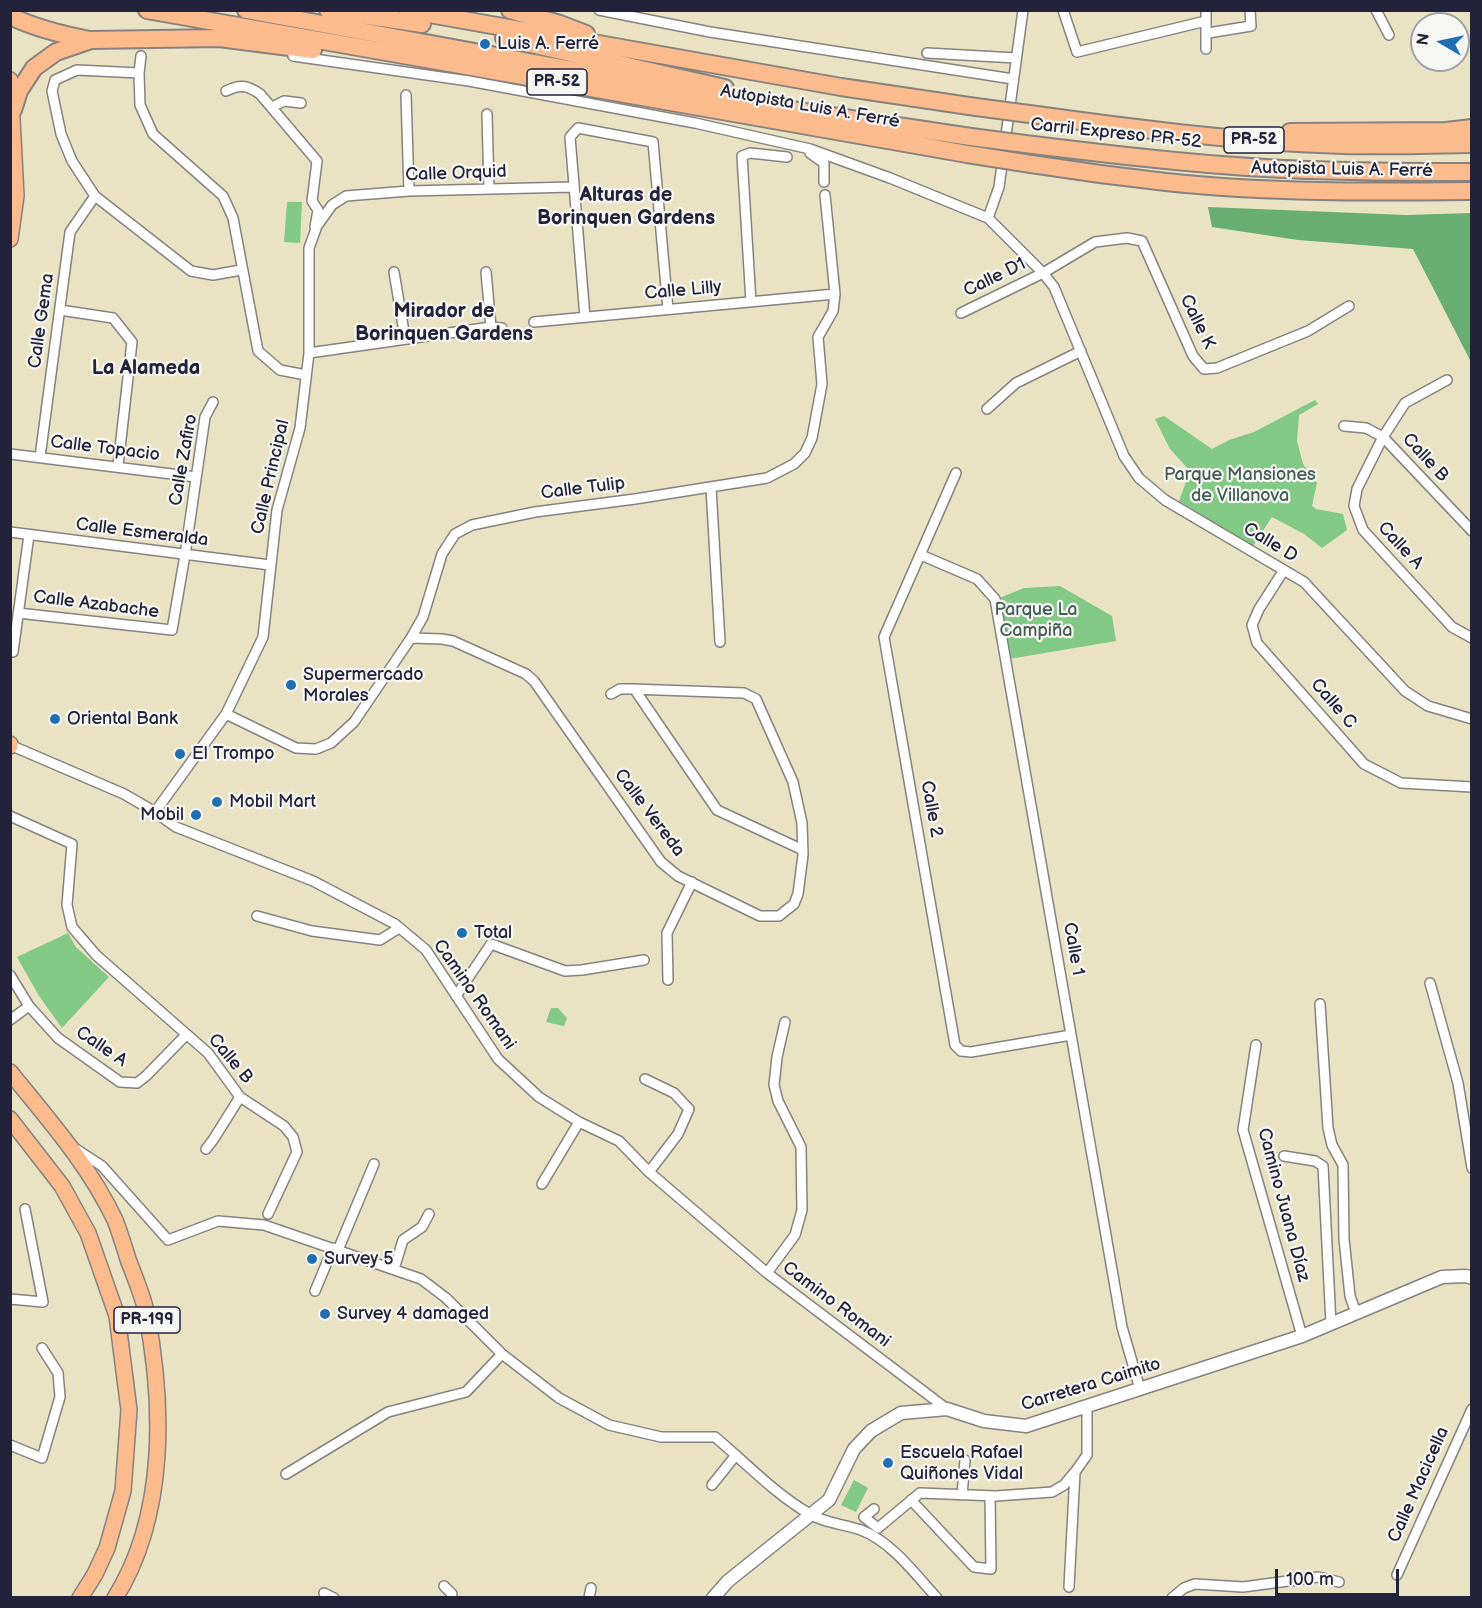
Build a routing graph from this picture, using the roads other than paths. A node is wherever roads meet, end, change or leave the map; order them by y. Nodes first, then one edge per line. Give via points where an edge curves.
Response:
1 (147, 10) edge
2 (246, 10) edge
3 (328, 10) edge
4 (407, 10) edge
5 (510, 10) edge
6 (599, 10) edge
7 (1023, 10) edge
8 (1063, 10) edge
9 (1206, 10) edge
10 (1250, 10) edge
11 (1376, 10) edge
12 (10, 16) edge
13 (1206, 21) junction
14 (1208, 33) junction
15 (1389, 35) dead end
16 (190, 38) junction
17 (91, 40) junction
18 (621, 47) junction
19 (1206, 49) dead end
20 (927, 53) dead end
21 (141, 57) dead end
22 (416, 57) junction
23 (1016, 58) junction
24 (139, 73) junction
25 (1013, 79) junction
26 (10, 80) edge
27 (226, 91) dead end
28 (406, 95) dead end
29 (301, 103) dead end
30 (272, 107) junction
31 (13, 110) junction
32 (487, 114) dead end
33 (866, 121) junction
34 (1472, 129) edge
35 (1234, 138) junction
36 (1472, 144) edge
37 (803, 148) junction
38 (787, 157) dead end
39 (1472, 172) edge
40 (824, 182) dead end
41 (573, 187) junction
42 (489, 189) junction
43 (409, 191) junction
44 (1472, 191) edge
45 (825, 195) dead end
46 (95, 196) junction
47 (340, 200) joint
48 (988, 218) junction
49 (314, 235) junction
50 (10, 239) edge
51 (241, 270) junction
52 (394, 272) dead end
53 (486, 272) dead end
54 (1043, 273) junction
55 (835, 294) junction
56 (751, 302) junction
57 (1349, 306) dead end
58 (668, 309) junction
59 (60, 310) junction
60 (961, 313) dead end
61 (585, 317) junction
62 (534, 322) dead end
63 (491, 327) junction
64 (502, 328) dead end
65 (405, 338) junction
66 (1081, 351) junction
67 (309, 353) junction
68 (306, 375) junction
69 (1447, 380) dead end
70 (213, 402) dead end
71 (987, 410) dead end
72 (1344, 426) dead end
73 (1383, 437) junction
74 (10, 454) edge
75 (40, 457) junction
76 (118, 466) junction
77 (956, 473) dead end
78 (196, 477) junction
79 (711, 488) junction
80 (1472, 531) edge
81 (10, 532) edge
82 (29, 535) junction
83 (185, 555) junction
84 (921, 555) junction
85 (270, 565) junction
86 (1284, 570) junction
87 (18, 613) junction
88 (172, 630) joint
89 (411, 638) junction
90 (1472, 638) edge
91 (720, 642) dead end
92 (13, 652) dead end
93 (635, 690) junction
94 (611, 694) dead end
95 (226, 714) junction
96 (1472, 719) edge
97 (11, 745) edge
98 (1472, 787) edge
99 (155, 812) junction
100 (10, 816) edge
101 (802, 850) junction
102 (692, 882) junction
103 (257, 916) dead end
104 (399, 928) junction
105 (644, 960) dead end
106 (10, 975) edge
107 (668, 980) dead end
108 (1430, 983) dead end
109 (456, 996) junction
110 (1320, 1004) dead end
111 (29, 1006) junction
112 (10, 1020) edge
113 (785, 1022) dead end
114 (186, 1035) junction
115 (1071, 1035) junction
116 (1256, 1045) dead end
117 (10, 1072) edge
118 (645, 1079) dead end
119 (240, 1097) junction
120 (10, 1119) edge
121 (579, 1122) junction
122 (66, 1143) junction
123 (206, 1149) dead end
124 (1284, 1156) dead end
125 (375, 1164) dead end
126 (1472, 1168) edge
127 (649, 1172) junction
128 (542, 1184) dead end
129 (25, 1209) dead end
130 (268, 1214) dead end
131 (429, 1214) dead end
132 (336, 1249) junction
133 (394, 1269) junction
134 (766, 1273) junction
135 (1472, 1278) edge
136 (315, 1291) dead end
137 (10, 1299) edge
138 (1356, 1313) junction
139 (1331, 1324) junction
140 (1302, 1336) junction
141 (42, 1348) dead end
142 (502, 1354) junction
143 (1140, 1389) junction
144 (1087, 1406) junction
145 (947, 1409) junction
146 (1472, 1409) edge
147 (10, 1445) edge
148 (736, 1455) junction
149 (965, 1460) dead end
150 (1076, 1472) junction
151 (286, 1474) dead end
152 (712, 1485) dead end
153 (962, 1495) junction
154 (990, 1496) junction
155 (911, 1500) junction
156 (874, 1509) dead end
157 (810, 1515) junction
158 (1397, 1575) dead end
159 (1339, 1582) dead end
160 (444, 1586) dead end
161 (1070, 1587) dead end
162 (324, 1593) dead end
163 (80, 1598) edge
164 (115, 1598) edge
165 (334, 1598) edge
166 (451, 1598) edge
167 (713, 1598) edge
168 (937, 1598) edge
169 (1172, 1598) edge

1 - 22 highway, Autopista Luis A. Ferré / PR-52
2 - 33 highway, Carril Expreso PR-52
3 - 33 highway, Carril Expreso PR-52 via 516,40
4 - 18 highway, Autopista Luis A. Ferré / PR-52
5 - 18 highway
6 - 25 street via 710,32
7 - 23 street
8 - 13 street via 1077,52
9 - 13 street
10 - 14 street via 1251,26
11 - 15 street
12 - 17 highway
13 - 14 street
14 - 19 street
16 - 17 highway
16 - 22 highway
16 - 37 street via 469,81 695,123
17 - 31 highway via 56,52 34,68
18 - 35 highway, Autopista Luis A. Ferré / PR-52, bridge via 976,107
20 - 23 street
21 - 24 street
22 - 44 highway, Autopista Luis A. Ferré / PR-52, bridge via 967,154 1168,182 1346,192
23 - 25 street
24 - 46 street via 77,70 55,80 52,91 61,134 72,161
24 - 51 street via 140,105 153,134 223,196 233,218
25 - 48 street via 999,187
26 - 31 main road
27 - 30 street via 238,85 250,87
28 - 43 street
29 - 30 street via 284,101
30 - 49 street via 317,161 312,201 318,210
31 - 50 main road via 16,196
32 - 42 street
33 - 39 highway, Carril Expreso PR-52, bridge via 1169,161 1344,171
34 - 35 highway via 1294,132
35 - 36 highway, Autopista Luis A. Ferré / PR-52 via 1342,145
37 - 40 street via 824,164
37 - 48 street
38 - 56 street via 750,153 742,156
41 - 42 street, Calle Orquid
41 - 58 street via 570,137 578,128 652,142
41 - 61 street
42 - 43 street, Calle Orquid
43 - 47 street, Calle Orquid via 346,196
45 - 55 street, Calle Tulip
46 - 51 street via 191,271 213,275
46 - 59 street, Calle Gema via 70,232
47 - 49 street, Calle Principal via 332,205
48 - 54 street, Calle D
49 - 67 street, Calle Principal via 309,248
51 - 68 street via 258,351 280,370
52 - 65 street
53 - 63 street
54 - 57 street, Calle K via 1095,242 1126,238 1142,241 1193,356 1204,369 1217,368 1308,331
54 - 60 street, Calle D1
54 - 66 street, Calle D via 1054,287
55 - 56 street, Calle Lilly
55 - 79 street, Calle Tulip via 834,311 818,337 822,384 812,438 805,453 794,464 767,478
56 - 58 street, Calle Lilly
58 - 61 street, Calle Lilly
59 - 75 street, Calle Gema
59 - 76 street via 113,318 132,342
61 - 62 street, Calle Lilly
63 - 64 street
63 - 65 street
65 - 67 street
66 - 71 street via 1016,383
66 - 86 street, Calle D via 1124,456 1139,478 1165,500
67 - 68 street, Calle Principal
68 - 85 street, Calle Principal via 300,428 277,510
69 - 73 street, Calle A via 1405,404
70 - 78 street, Calle Zafiro via 205,417
72 - 73 street, Calle B via 1366,428
73 - 80 street, Calle B
73 - 90 street, Calle A via 1357,489 1354,506 1362,530 1452,627
74 - 75 street, Calle Topacio
75 - 76 street, Calle Topacio
76 - 78 street, Calle Topacio
77 - 84 street, Calle 2
78 - 83 street, Calle Zafiro
79 - 89 street, Calle Tulip via 535,512 472,525 455,534 442,554 423,616
79 - 91 street
81 - 82 street, Calle Esmeralda
82 - 83 street, Calle Esmeralda
82 - 87 street
83 - 85 street, Calle Esmeralda
83 - 88 street, Calle Zafiro
84 - 115 street, Calle 1 via 977,579 995,599
84 - 115 street, Calle 2 via 884,637 955,1045 970,1052
85 - 95 street, Calle Principal via 262,637
86 - 96 street, Calle D via 1304,582 1405,691 1428,706
86 - 98 street, Calle C via 1252,625 1257,643 1364,764 1401,783
87 - 88 street, Calle Azabache
87 - 92 street
89 - 95 street, Calle Tulip via 354,722 331,744 316,749 296,748
89 - 102 street, Calle Vereda via 453,641 526,674 661,862
93 - 94 street, Calle Vereda via 620,689
93 - 101 street via 717,810
93 - 101 street, Calle Vereda via 744,693 756,699 793,782 802,822
95 - 99 street, Calle Principal
97 - 99 street, Camino Romani via 124,794
99 - 104 street, Camino Romani via 176,827 313,880
100 - 114 street, Calle B via 72,844 67,905 72,927 96,955
101 - 102 street, Calle Vereda via 798,894 794,904 779,916 760,916
102 - 107 street via 667,933
103 - 104 street via 312,931 380,940
104 - 109 street, Camino Romani via 426,950
105 - 109 street via 565,971 491,944
106 - 111 street, Calle A
108 - 126 street via 1458,1083
109 - 121 street, Camino Romani via 498,1059 539,1097
110 - 138 street via 1328,1128 1343,1165 1344,1239 1350,1296
111 - 112 street
111 - 114 street, Calle A via 58,1038 120,1082 136,1083 146,1076
113 - 134 street via 774,1085 777,1101 801,1147 802,1210 795,1235
114 - 119 street, Calle B via 208,1053
115 - 143 street, Calle 1 via 1122,1327
116 - 140 street, Camino Juana Díaz via 1243,1130
117 - 122 main road, PR-199
118 - 127 street via 674,1093 690,1110 678,1134
119 - 123 street
119 - 130 street, Calle B via 284,1126 293,1137 297,1152
120 - 163 main road, PR-199 via 62,1185 88,1233 117,1316 129,1410 123,1491 107,1548
121 - 127 street, Camino Romani via 619,1141
121 - 128 street
122 - 132 street via 102,1166 168,1240 218,1221 264,1225
122 - 164 main road, PR-199 via 87,1169 115,1221 146,1309 158,1408 153,1486 144,1532
124 - 139 street via 1323,1166
125 - 132 street
127 - 134 street, Camino Romani
129 - 137 street via 43,1302
131 - 133 street via 422,1227 403,1240
132 - 133 street
132 - 136 street
133 - 142 street via 421,1279 446,1298
134 - 145 street, Camino Romani
135 - 138 street, Carretera Caimito via 1442,1277
138 - 139 street, Carretera Caimito
139 - 140 street, Carretera Caimito
140 - 143 street, Carretera Caimito
141 - 147 street via 58,1373 60,1397 42,1458
142 - 148 street via 560,1398 609,1425 661,1437 715,1437
142 - 151 street via 466,1392 388,1412
143 - 144 street, Carretera Caimito
144 - 145 street, Carretera Caimito via 1026,1426 984,1421
144 - 150 street via 1087,1455
145 - 157 street, Carretera Caimito via 901,1413 871,1431 854,1449 829,1500
146 - 158 street, Calle Macicella
148 - 152 street
148 - 157 street
149 - 153 street
150 - 154 street via 1052,1492
150 - 161 street
153 - 154 street
153 - 155 street via 920,1493
154 - 155 street via 991,1569 974,1568
155 - 156 street via 878,1528 864,1517
157 - 167 street, Carretera Caimito via 728,1581
157 - 168 street via 873,1537 900,1557
159 - 169 street via 1318,1578 1243,1587 1195,1584
160 - 166 street
162 - 165 street

